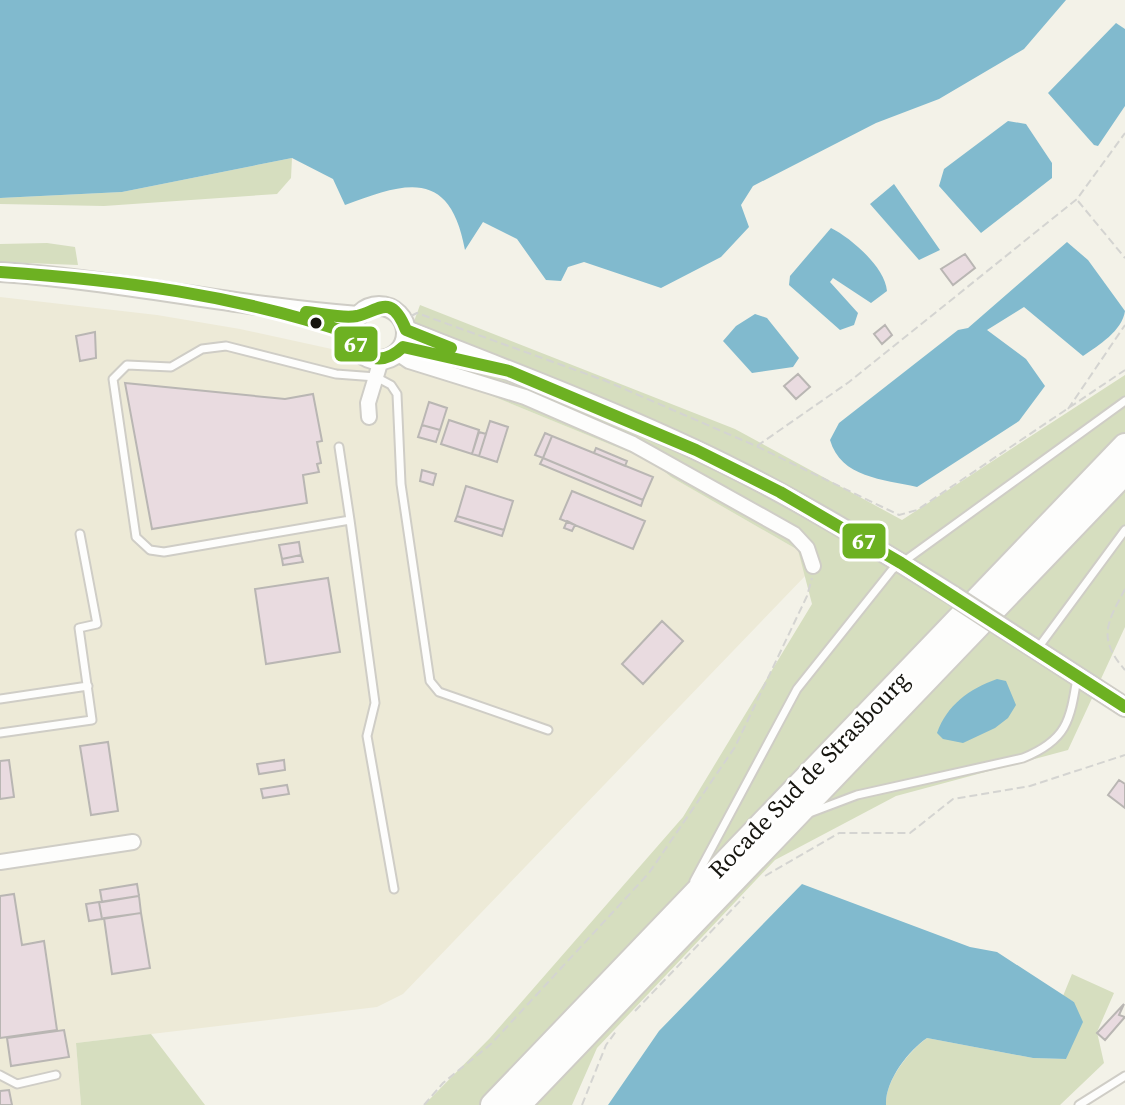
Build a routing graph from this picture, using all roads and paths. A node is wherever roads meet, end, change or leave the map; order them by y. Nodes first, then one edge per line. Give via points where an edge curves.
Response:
1 (1125, 133) edge
2 (1077, 199) junction
3 (1125, 258) edge
4 (0, 272) edge
5 (355, 325) junction
6 (1125, 325) edge
7 (394, 348) junction
8 (1125, 370) edge
9 (1125, 401) edge
10 (1065, 413) junction
11 (369, 417) dead end
12 (756, 446) junction
13 (1125, 446) edge
14 (339, 447) dead end
15 (1125, 472) edge
16 (350, 520) junction
17 (1125, 530) edge
18 (80, 534) dead end
19 (901, 563) junction
20 (813, 566) joint
21 (1125, 589) edge
22 (1037, 650) junction
23 (1125, 670) edge
24 (1077, 676) junction
25 (88, 686) junction
26 (0, 699) edge
27 (1125, 707) edge
28 (548, 730) dead end
29 (0, 733) edge
30 (1125, 755) edge
31 (771, 841) junction
32 (133, 842) dead end
33 (0, 862) edge
34 (763, 877) dead end
35 (394, 889) dead end
36 (744, 898) dead end
37 (678, 912) junction
38 (627, 1019) dead end
39 (617, 1029) dead end
40 (0, 1075) edge
41 (56, 1075) dead end
42 (1125, 1076) edge
43 (424, 1105) edge
44 (493, 1105) edge
45 (518, 1105) edge
46 (582, 1105) edge
47 (1079, 1105) edge

1 - 2 path
2 - 3 path
2 - 12 path via 849,382
4 - 5 main road via 134,285
5 - 7 main road via 364,356
5 - 7 main road via 373,306 398,314
6 - 10 path
7 - 11 street via 368,403
7 - 12 path via 417,313 606,381
7 - 16 lane via 336,374 226,346 202,349 171,367 127,365 113,379 136,537 150,550 164,552
7 - 19 main road via 509,371 696,450
7 - 20 street via 409,361 525,397 662,459 794,534 807,548
7 - 28 lane via 391,385 397,394 401,484 430,681 439,692
8 - 10 path
9 - 19 lane
10 - 12 path via 917,510 899,515
13 - 37 highway, Rocade Sud de Strasbourg
14 - 16 lane
15 - 31 highway, Rocade Sud de Strasbourg
16 - 35 lane via 375,703 367,736
17 - 22 lane
18 - 25 lane via 97,624 79,628
19 - 22 main road, bridge
19 - 37 lane via 797,689
20 - 43 path via 807,596 735,747 649,873 491,1044
21 - 23 path via 1106,623 1110,650
22 - 24 main road
24 - 27 main road
24 - 31 lane via 1066,728 1041,751 857,795 802,817
25 - 26 lane
25 - 29 lane via 92,720
30 - 34 path via 1030,786 953,799 910,833 839,833
31 - 45 highway, Rocade Sud de Strasbourg
32 - 33 street
36 - 38 path
37 - 44 highway, Rocade Sud de Strasbourg
39 - 46 path
40 - 41 lane via 17,1084
42 - 47 lane

